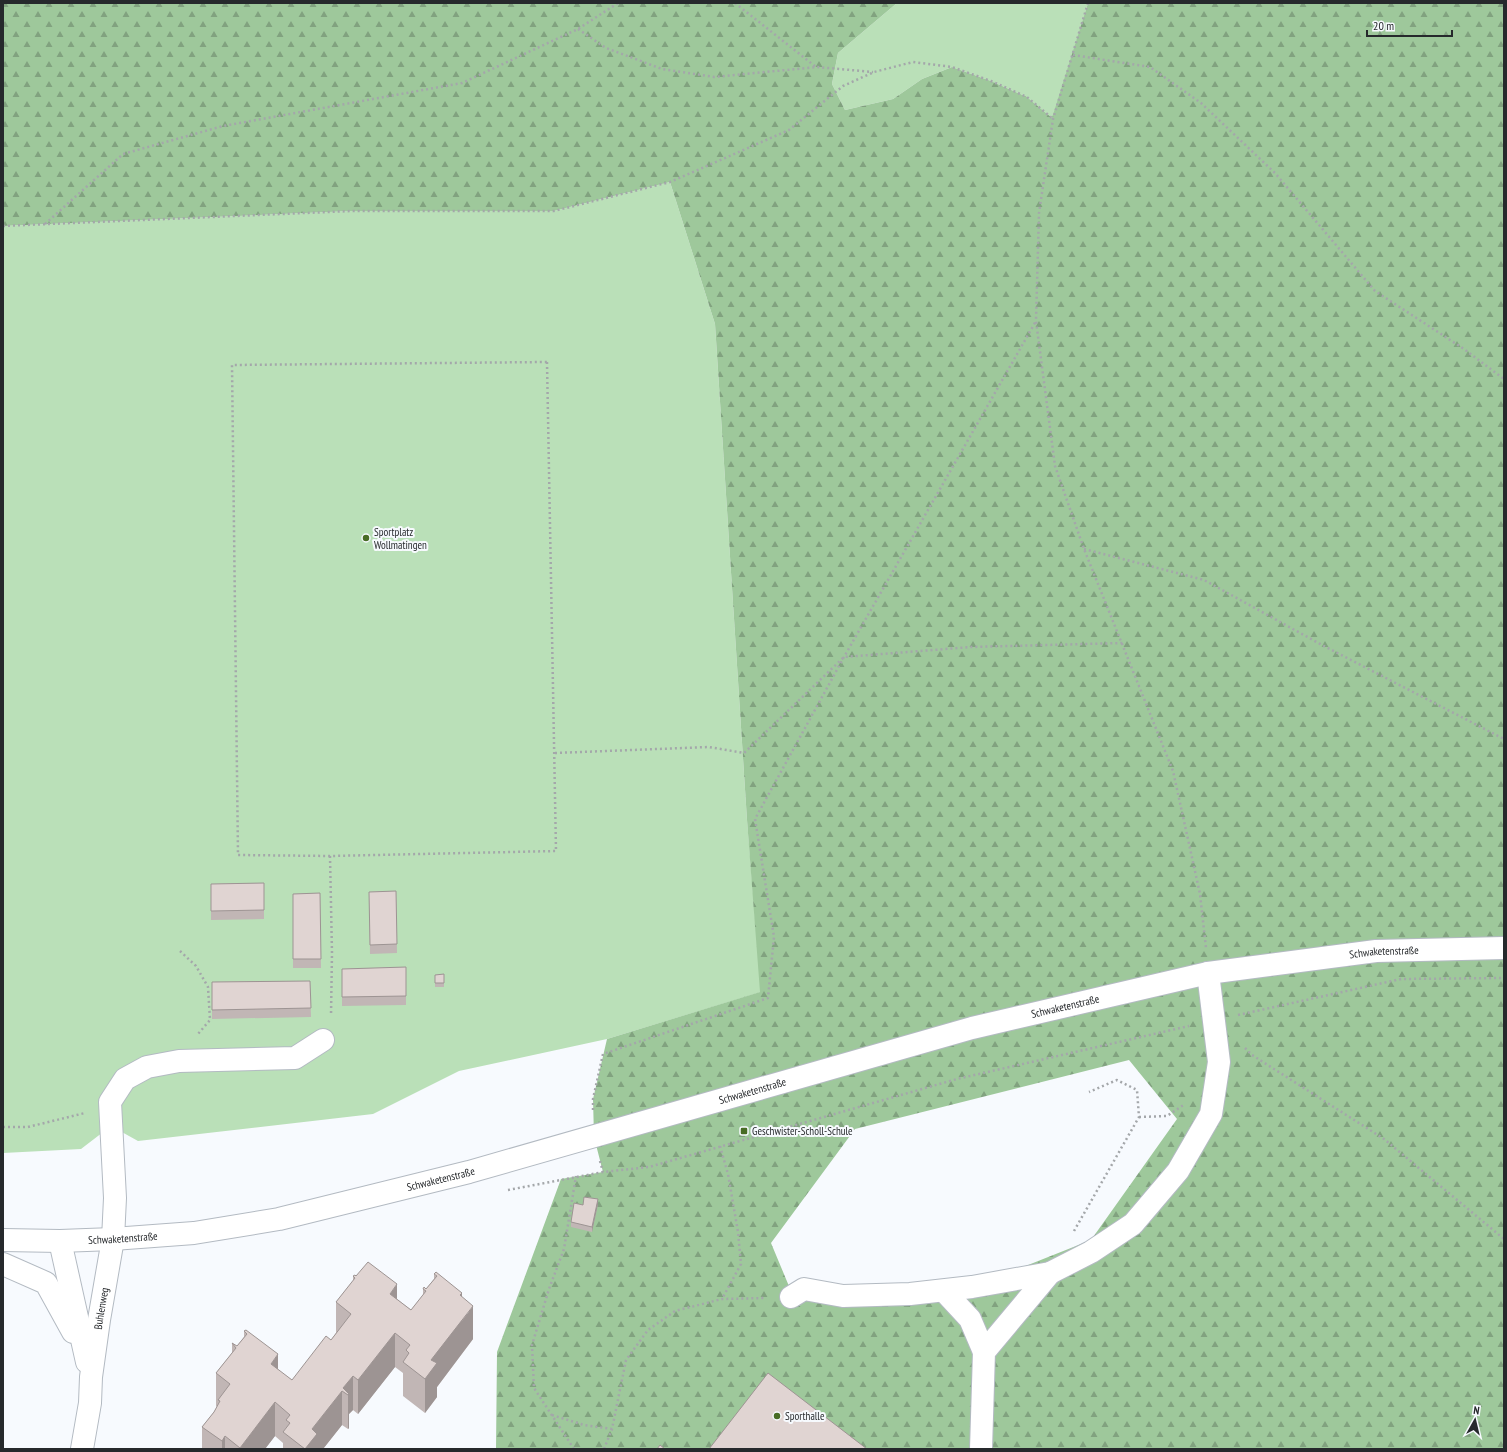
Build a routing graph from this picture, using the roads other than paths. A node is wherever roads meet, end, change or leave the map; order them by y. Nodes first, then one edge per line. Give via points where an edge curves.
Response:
1 (1504, 948) edge
2 (1208, 973) junction
3 (323, 1040) road end
4 (3, 1240) edge
5 (113, 1240) junction
6 (60, 1241) junction
7 (3, 1264) edge
8 (1050, 1273) junction
9 (944, 1291) junction
10 (791, 1297) road end
11 (984, 1352) junction
12 (86, 1354) junction
13 (90, 1377) junction
14 (82, 1449) edge
15 (981, 1449) edge

1 - 2 street, Schwaketenstraße via 1376,951
2 - 5 street, Schwaketenstraße via 972,1028 469,1172 279,1219 194,1233
2 - 8 street via 1219,1062 1210,1114 1178,1171 1133,1224 1091,1252
3 - 5 street, Buhlenweg via 295,1058 179,1061 147,1067 125,1079 110,1102 115,1198
4 - 6 street, Schwaketenstraße
5 - 6 street, Schwaketenstraße
5 - 13 street, Buhlenweg
6 - 12 street, Buhlenweg
7 - 12 street, Buhlenweg via 46,1283
8 - 9 street
8 - 11 street
9 - 10 street via 843,1296 804,1289
9 - 11 street via 970,1319
11 - 15 street
12 - 13 street, Buhlenweg
13 - 14 street, Buhlenweg via 90,1403

